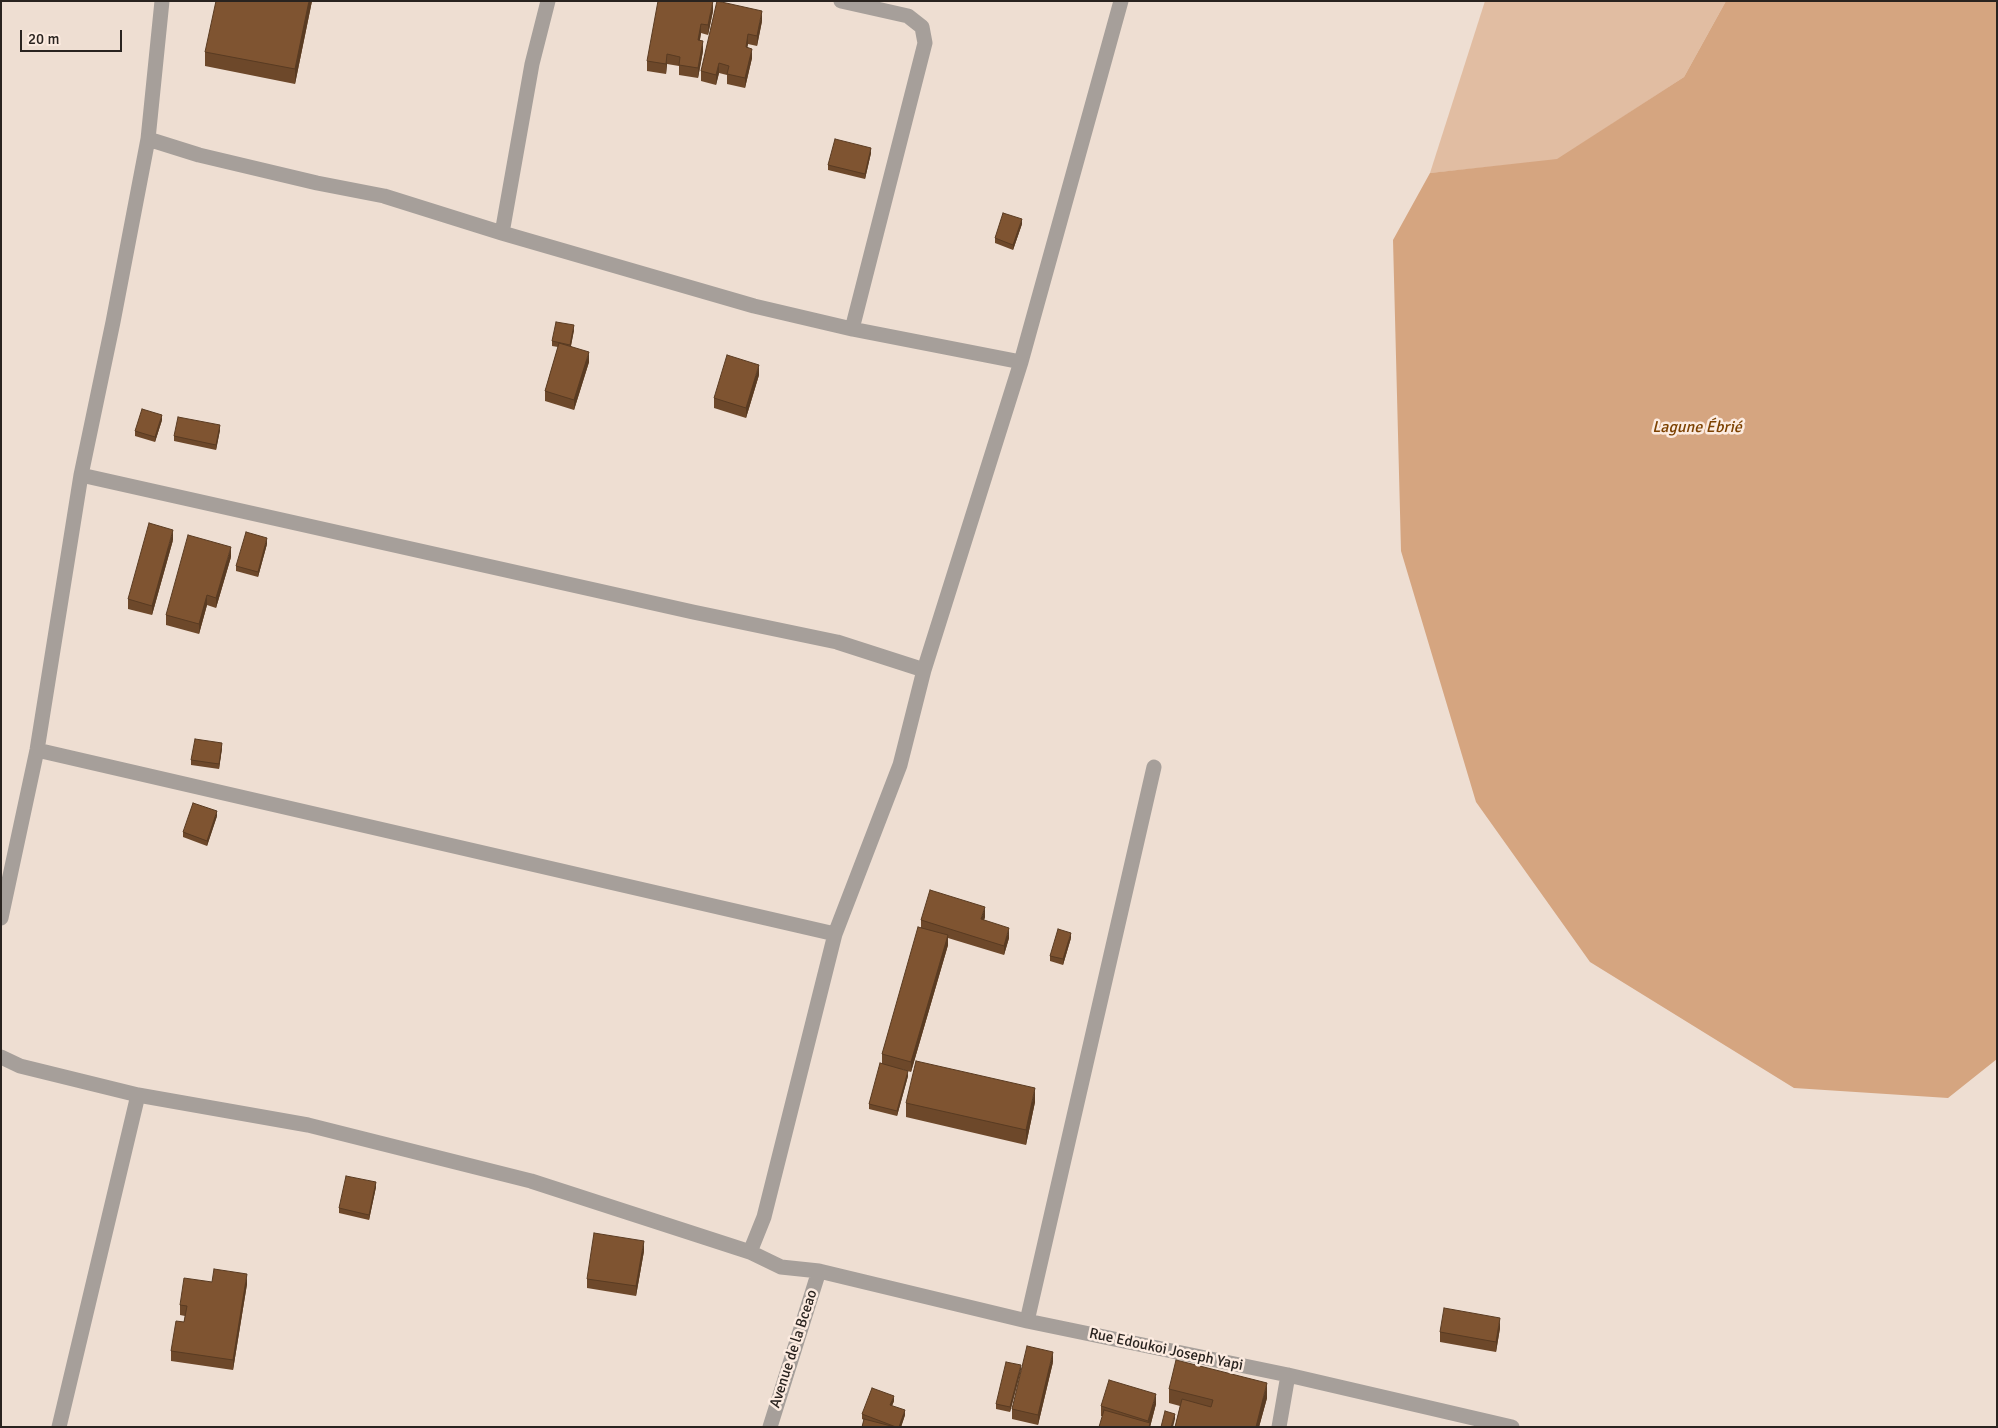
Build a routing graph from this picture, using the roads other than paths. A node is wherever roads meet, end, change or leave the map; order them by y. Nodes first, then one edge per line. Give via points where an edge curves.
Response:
1 (162, 1) edge
2 (548, 1) edge
3 (841, 1) edge
4 (1121, 1) edge
5 (148, 139) junction
6 (502, 233) junction
7 (852, 329) junction
8 (1021, 362) junction
9 (81, 475) junction
10 (924, 670) junction
11 (37, 750) junction
12 (1154, 767) dead end
13 (1, 918) edge
14 (835, 934) junction
15 (1, 1057) edge
16 (138, 1095) junction
17 (750, 1252) junction
18 (819, 1271) junction
19 (1027, 1321) junction
20 (1288, 1375) junction
21 (59, 1427) edge
22 (770, 1427) edge
23 (1279, 1427) edge
24 (1512, 1427) edge

1 - 5 street
2 - 6 street via 532,64
3 - 7 street via 908,16 922,27 925,43
4 - 8 street
5 - 6 street via 316,183 384,196
5 - 9 street
6 - 7 street via 754,306
7 - 8 street
8 - 10 street
9 - 10 street via 836,642
9 - 11 street
10 - 14 street via 900,765
11 - 13 street
11 - 14 street
12 - 19 street
14 - 17 street via 764,1217
15 - 16 street, Rue Edoukoi Joseph Yapi via 20,1066
16 - 17 street, Rue Edoukoi Joseph Yapi via 308,1125 531,1180
16 - 21 street
17 - 18 street, Rue Edoukoi Joseph Yapi via 782,1267
18 - 19 street, Rue Edoukoi Joseph Yapi
18 - 22 street, Avenue de la Bceao
19 - 20 street, Rue Edoukoi Joseph Yapi
20 - 23 street
20 - 24 street, Rue Edoukoi Joseph Yapi

